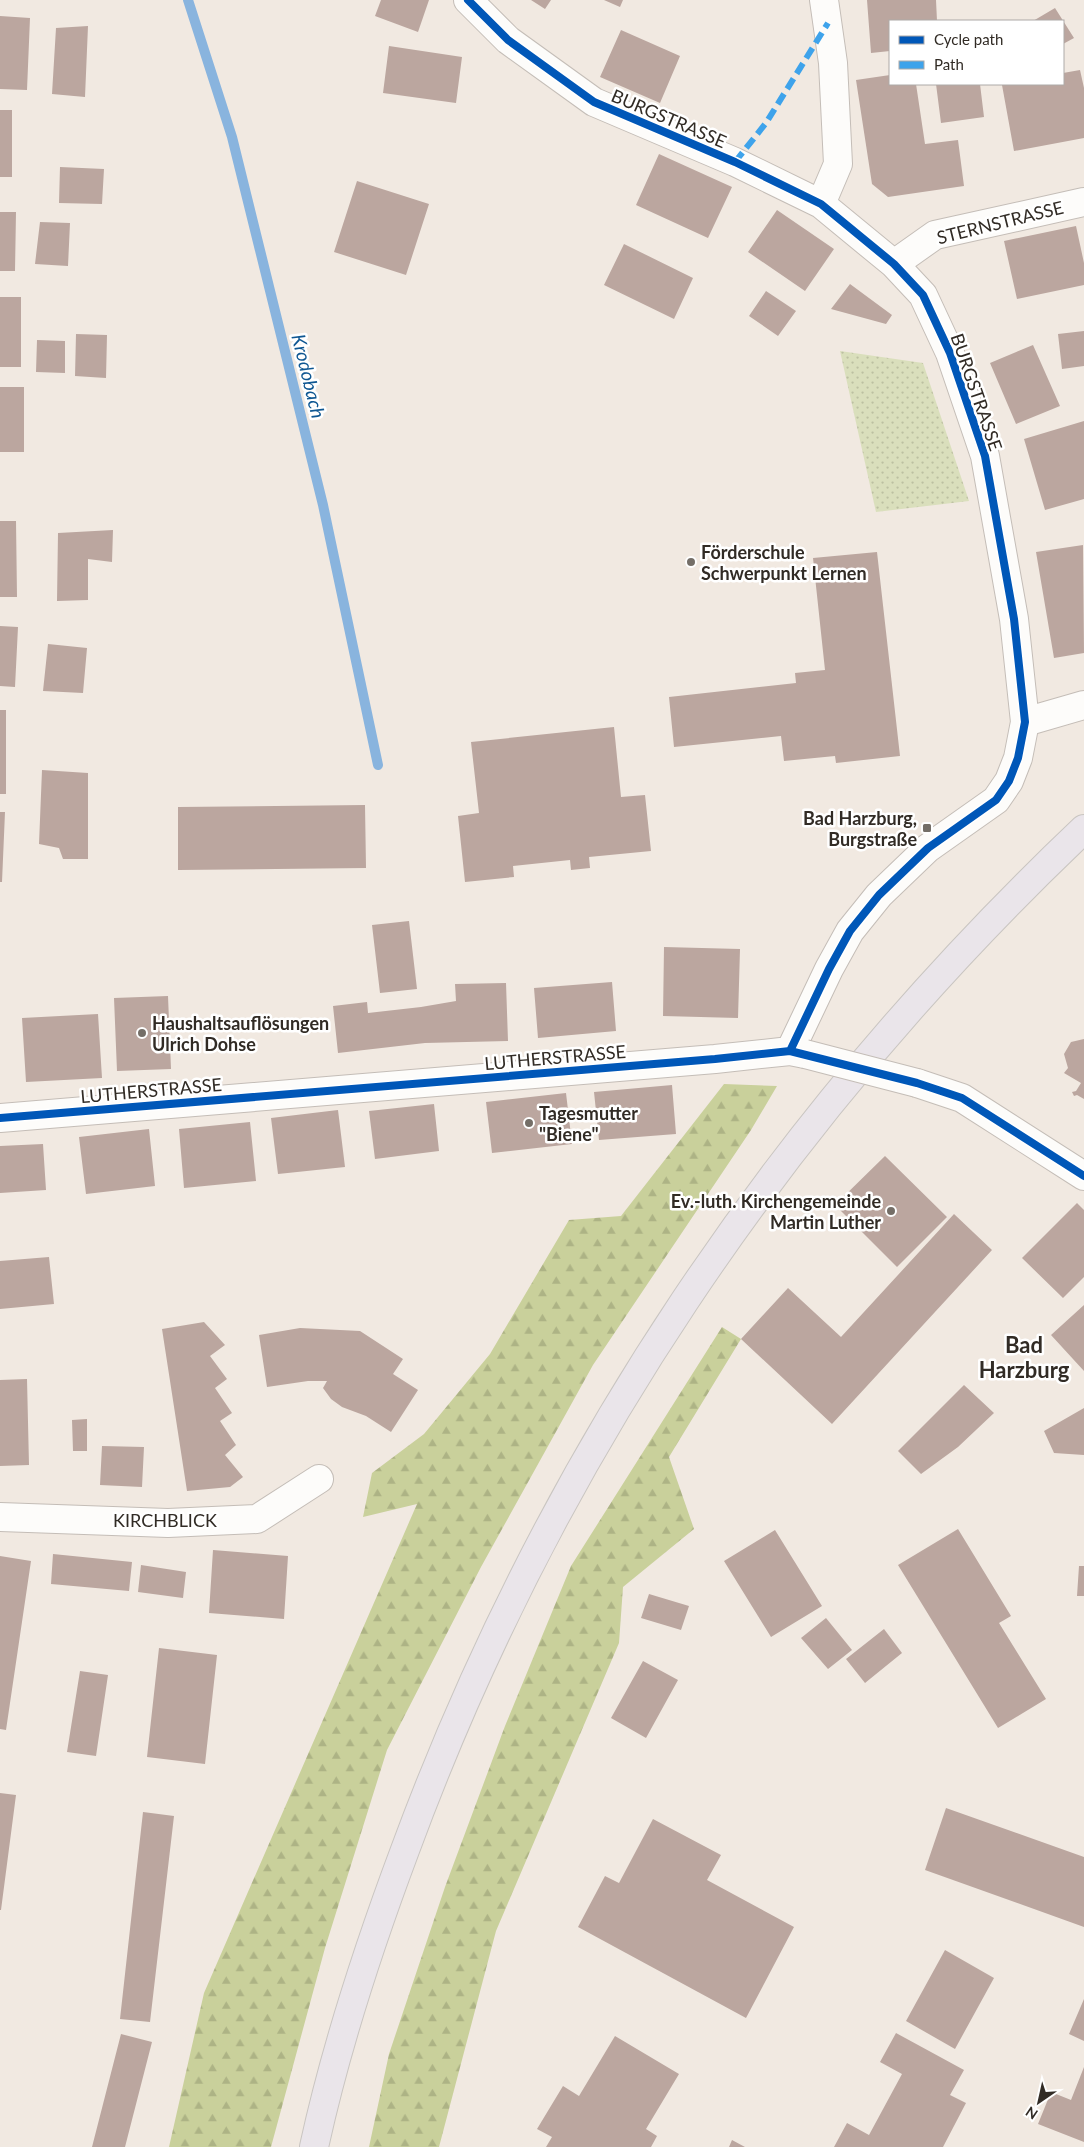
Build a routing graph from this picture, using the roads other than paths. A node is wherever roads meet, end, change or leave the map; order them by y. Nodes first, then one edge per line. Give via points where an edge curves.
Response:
1 (468, 0) edge
2 (824, 0) edge
3 (1084, 202) edge
4 (821, 204) junction
5 (894, 264) junction
6 (1084, 705) edge
7 (1024, 722) junction
8 (1084, 829) edge
9 (798, 1052) junction
10 (0, 1118) edge
11 (1084, 1176) edge
12 (319, 1479) dead end
13 (0, 1517) edge
14 (314, 2147) edge

1 - 4 street, BURGSTRASSE via 508,40 594,102 735,162
2 - 4 street via 832,63 838,164
3 - 5 street, STERNSTRASSE via 935,234
4 - 5 street, BURGSTRASSE
5 - 7 street, BURGSTRASSE via 923,295 950,353 985,456 1014,620
6 - 7 street
7 - 9 street, BURGSTRASSE via 1018,758 1009,781 996,800 928,848 879,895 850,931 829,969
8 - 14 highway via 945,968 830,1102 722,1245 622,1397 531,1562 446,1745 362,1972
9 - 10 street, LUTHERSTRASSE
9 - 11 street, LUTHERSTRASSE, bridge via 962,1098
12 - 13 street, KIRCHBLICK via 257,1519 168,1523

